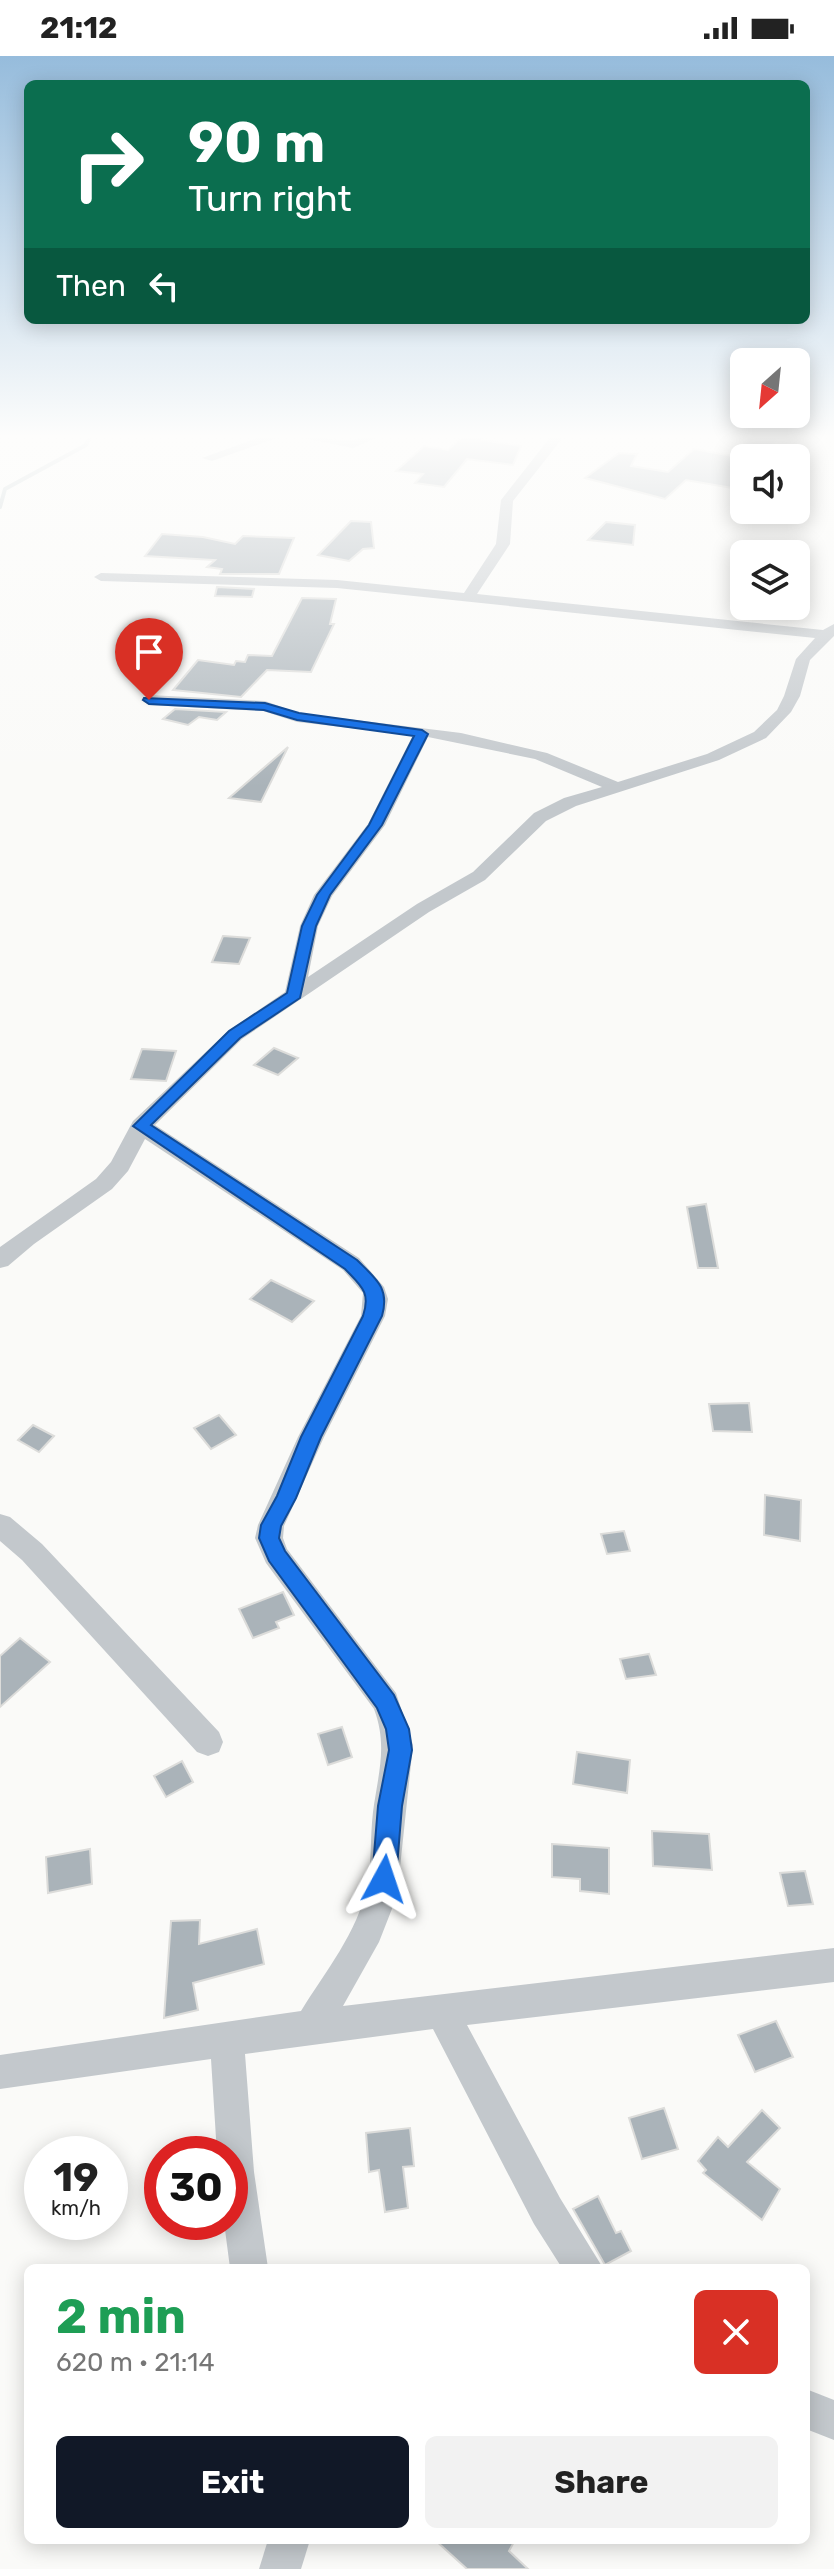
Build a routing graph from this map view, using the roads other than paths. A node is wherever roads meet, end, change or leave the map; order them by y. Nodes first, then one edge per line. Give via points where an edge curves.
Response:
1 (498, 552) edge
2 (101, 577) dead end
3 (467, 599) junction
4 (830, 631) edge
5 (149, 700) dead end
6 (422, 734) junction
7 (616, 787) junction
8 (294, 995) junction
9 (141, 1126) junction
10 (0, 1260) edge
11 (0, 1525) edge
12 (208, 1742) dead end
13 (834, 1965) edge
14 (442, 2012) junction
15 (311, 2027) junction
16 (227, 2040) junction
17 (0, 2072) edge
18 (248, 2264) edge
19 (581, 2264) edge
20 (810, 2411) edge
21 (834, 2420) edge
22 (288, 2544) edge
23 (280, 2569) edge

1 - 3 street
2 - 3 street via 337,584
3 - 4 street
4 - 7 street via 803,659 783,712 760,735 713,757
5 - 6 street via 265,706 297,717
6 - 7 street via 537,755
6 - 8 street via 376,825 323,895 309,926
7 - 8 street via 540,817 479,876
8 - 9 street via 235,1035
9 - 10 street via 104,1184
9 - 15 street via 351,1264 376,1289 373,1316 311,1437 269,1538 276,1555 386,1702 401,1750 381,1896
11 - 12 street via 32,1552
13 - 14 street
14 - 15 street
14 - 19 street via 547,2211
15 - 16 street
16 - 17 street
16 - 18 street
20 - 21 street
22 - 23 street

